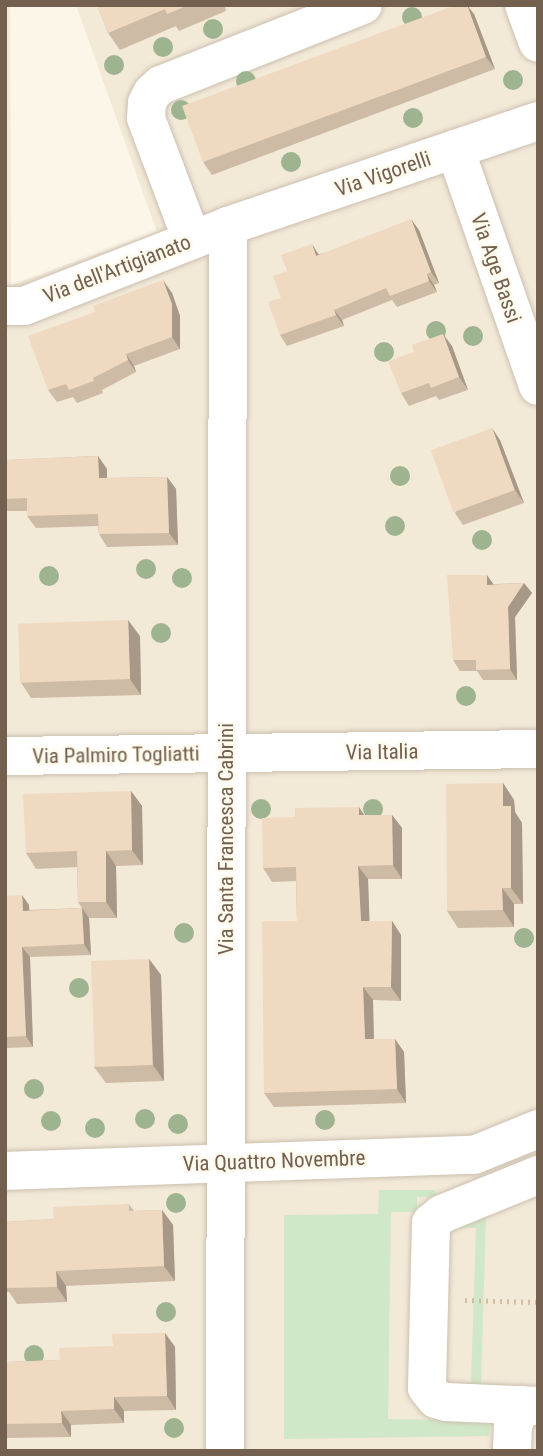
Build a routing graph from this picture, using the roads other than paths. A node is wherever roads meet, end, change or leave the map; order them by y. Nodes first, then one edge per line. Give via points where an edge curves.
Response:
1 (363, 5) edge
2 (524, 5) edge
3 (538, 43) edge
4 (538, 121) edge
5 (455, 149) junction
6 (228, 226) junction
7 (192, 240) junction
8 (5, 306) edge
9 (538, 386) edge
10 (538, 749) edge
11 (226, 754) junction
12 (5, 756) edge
13 (538, 1129) edge
14 (449, 1156) junction
15 (225, 1161) junction
16 (5, 1171) edge
17 (538, 1175) edge
18 (442, 1214) junction
19 (530, 1405) edge
20 (225, 1451) edge
21 (512, 1451) edge

1 - 7 street via 161,85 152,93 146,118
2 - 3 street
4 - 5 street, Via Vigorelli
5 - 6 street, Via Vigorelli
5 - 9 street, Via Age Bassi
6 - 7 street, Via dell'Artigianato
6 - 11 street, Via Santa Francesca Cabrini
7 - 8 street, Via dell'Artigianato via 24,306
10 - 11 street, Via Italia
11 - 12 street, Via Palmiro Togliatti
11 - 15 street, Via Santa Francesca Cabrini
13 - 14 street, Via Quattro Novembre via 474,1155
14 - 15 street, Via Quattro Novembre
14 - 18 street via 450,1199
15 - 16 street, Via Quattro Novembre
15 - 20 street, Via Santa Francesca Cabrini
17 - 18 street
18 - 19 street via 430,1229 429,1394 446,1402
19 - 21 street via 512,1429

